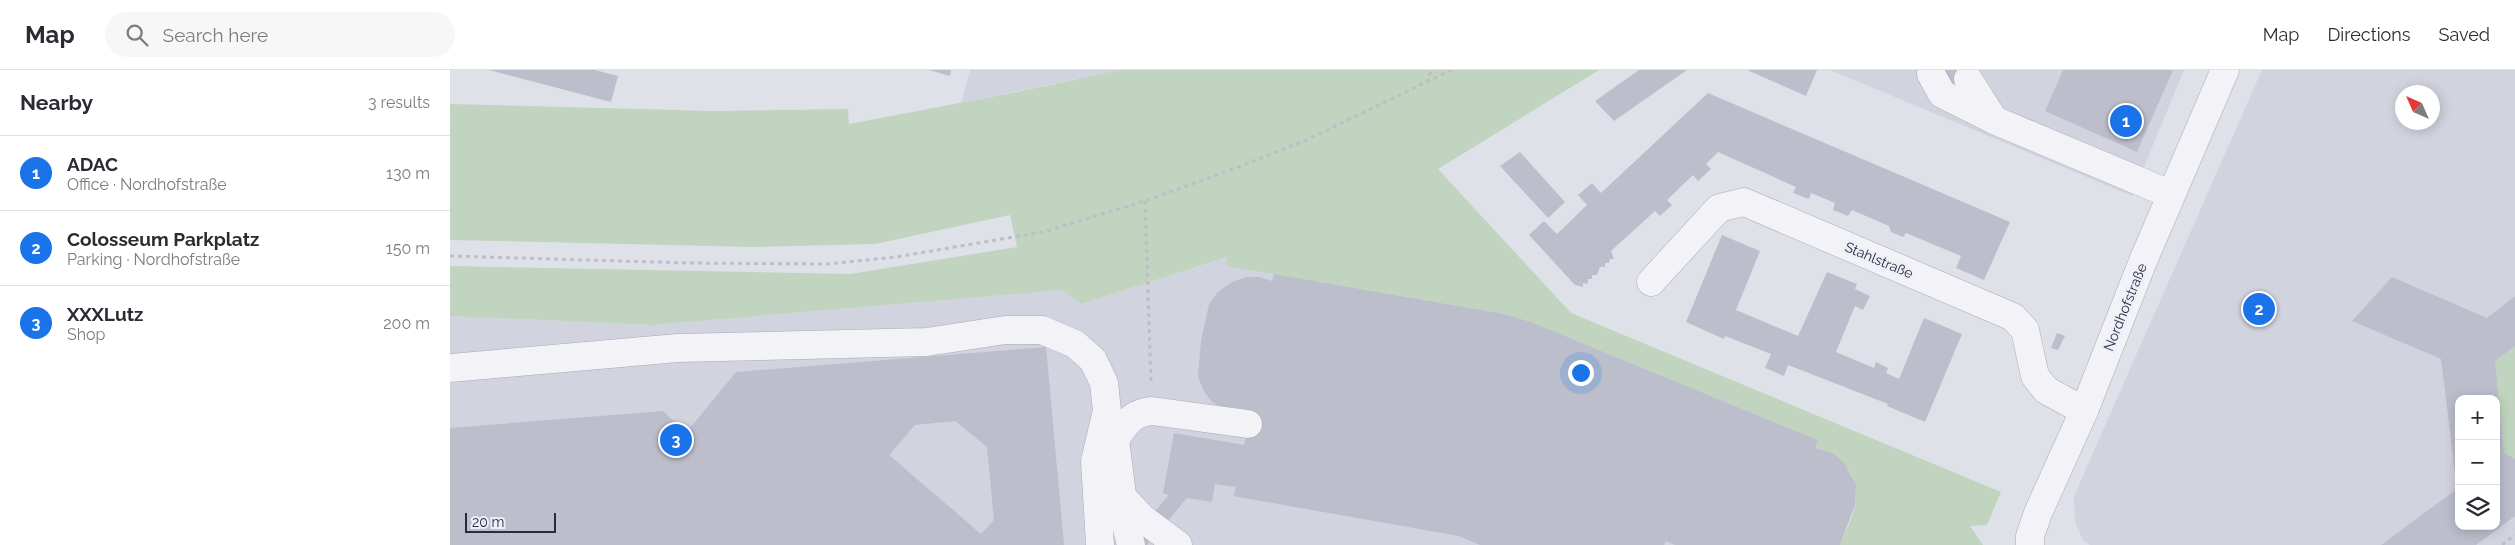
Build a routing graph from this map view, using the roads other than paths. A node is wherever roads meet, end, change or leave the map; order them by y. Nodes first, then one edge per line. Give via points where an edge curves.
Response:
1 (2225, 70) edge
2 (1931, 74) dead end
3 (1968, 79) dead end
4 (1994, 120) junction
5 (2170, 194) junction
6 (1651, 282) dead end
7 (1005, 330) junction
8 (982, 352) dead end
9 (450, 368) edge
10 (1108, 411) junction
11 (2084, 411) junction
12 (1248, 424) dead end
13 (1115, 439) junction
14 (1123, 498) junction
15 (1100, 545) edge
16 (1131, 545) edge
17 (1178, 545) edge
18 (2030, 545) edge

1 - 5 street, Nordhofstraße
2 - 4 street via 1942,94
3 - 4 street
4 - 5 street
5 - 11 street, Nordhofstraße
6 - 11 street, Stahlstraße via 1719,208 1744,202 2013,316 2026,330 2034,376 2046,390
7 - 8 street via 986,343
7 - 9 street via 927,342 678,348
7 - 10 street via 1042,330 1075,344 1093,360 1104,383
10 - 13 street
10 - 15 street via 1095,461
11 - 18 street, Nordhofstraße via 2038,513
12 - 13 street via 1152,410 1139,412 1130,419
13 - 14 street
14 - 16 street
14 - 17 street via 1142,518

